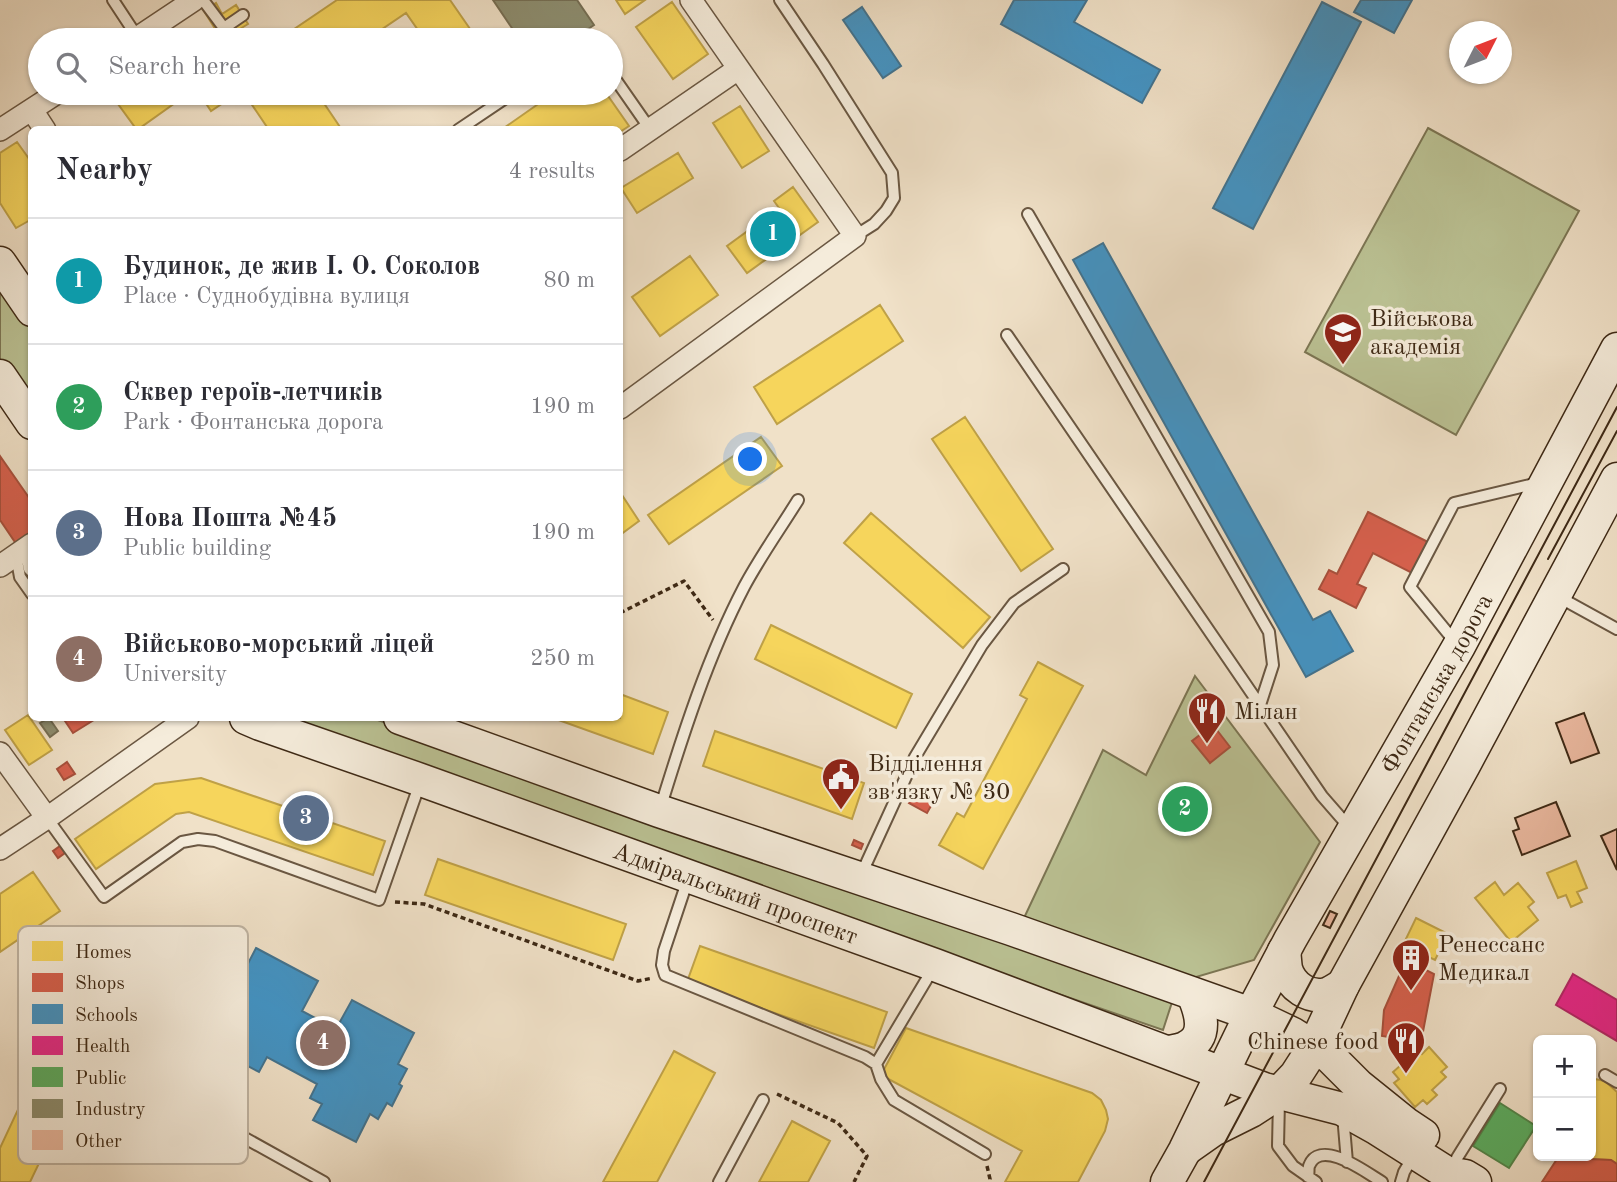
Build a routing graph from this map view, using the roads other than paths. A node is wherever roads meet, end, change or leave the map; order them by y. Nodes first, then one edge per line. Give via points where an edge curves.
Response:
1 (113, 0) edge
2 (194, 0) edge
3 (204, 0) edge
4 (691, 0) edge
5 (780, 0) edge
6 (243, 15) dead end
7 (130, 28) edge
8 (152, 28) edge
9 (738, 69) junction
10 (623, 90) edge
11 (39, 105) edge
12 (494, 105) edge
13 (32, 110) junction
14 (42, 126) edge
15 (464, 126) edge
16 (650, 129) junction
17 (0, 130) edge
18 (623, 148) edge
19 (1028, 214) dead end
20 (855, 236) junction
21 (0, 263) edge
22 (28, 304) edge
23 (1007, 335) dead end
24 (1617, 349) edge
25 (0, 376) edge
26 (623, 406) edge
27 (28, 417) edge
28 (1617, 479) edge
29 (1547, 481) junction
30 (798, 500) dead end
31 (18, 554) edge
32 (1063, 569) dead end
33 (28, 588) edge
34 (1555, 594) junction
35 (1617, 629) edge
36 (1459, 646) junction
37 (1260, 705) junction
38 (184, 721) edge
39 (253, 721) edge
40 (408, 721) edge
41 (0, 753) edge
42 (421, 780) junction
43 (659, 811) junction
44 (47, 818) junction
45 (1353, 831) junction
46 (0, 849) edge
47 (689, 877) junction
48 (859, 878) junction
49 (1284, 951) junction
50 (935, 965) junction
51 (1343, 985) junction
52 (1193, 995) junction
53 (1251, 1014) junction
54 (1314, 1047) junction
55 (1169, 1052) junction
56 (876, 1063) junction
57 (1222, 1073) junction
58 (1605, 1075) dead end
59 (1617, 1082) edge
60 (1500, 1089) dead end
61 (1279, 1093) junction
62 (762, 1100) road end
63 (1342, 1109) junction
64 (248, 1140) edge
65 (1185, 1150) junction
66 (1415, 1153) junction
67 (985, 1154) dead end
68 (1347, 1162) junction
69 (1466, 1172) edge
70 (1312, 1179) edge
71 (324, 1182) edge
72 (719, 1182) edge
73 (1167, 1182) edge
74 (1382, 1182) edge
75 (1401, 1182) edge

1 - 7 lane
2 - 8 street
3 - 6 lane via 223,28
4 - 9 street
5 - 20 lane via 892,173 894,198 874,224
9 - 16 street
9 - 20 street
10 - 16 lane
11 - 13 street
12 - 15 lane
13 - 14 street
13 - 17 street
16 - 18 street
19 - 37 lane via 1269,632 1273,665
20 - 26 street
21 - 22 main road
23 - 37 lane
24 - 29 main road, Фонтанська дорога
25 - 27 main road
28 - 34 main road
29 - 36 main road, Фонтанська дорога
29 - 36 lane via 1454,503 1434,539 1410,587
30 - 43 lane via 745,585 722,633
31 - 33 lane via 20,576
32 - 48 lane via 1014,603 982,645 915,757
34 - 35 lane
34 - 51 main road
36 - 45 main road, Фонтанська дорога
37 - 45 lane via 1322,796
38 - 44 street
39 - 42 main road, Адміральський проспект
40 - 43 main road, Адміральський проспект
41 - 44 street
42 - 44 lane via 379,900 215,841 198,839 182,842 104,897
42 - 47 main road, Адміральський проспект
43 - 48 main road, Адміральський проспект
44 - 46 street
45 - 49 main road, Фонтанська дорога
47 - 50 main road, Адміральський проспект
47 - 56 lane via 664,951 665,975
48 - 52 main road, Адміральський проспект
49 - 51 main road via 1290,977 1305,992 1327,993
49 - 53 main road, Фонтанська дорога
50 - 55 main road, Адміральський проспект
50 - 56 lane
51 - 54 main road
52 - 53 main road, Адміральський проспект
52 - 55 main road via 1202,1028 1185,1048
53 - 54 main road, Адміральський проспект
53 - 57 main road, Фонтанська дорога
54 - 61 main road
54 - 69 main road, Адміральський проспект
55 - 57 main road, Адміральський проспект
56 - 67 lane via 894,1100
57 - 61 main road, Адміральський проспект
57 - 65 main road
58 - 59 lane
60 - 69 lane
61 - 63 main road, Адміральський проспект
61 - 65 main road
61 - 70 lane via 1279,1146 1293,1166
62 - 72 lane
63 - 66 main road, Адміральський проспект
63 - 68 lane
64 - 71 lane
65 - 73 main road
66 - 69 main road, Адміральський проспект via 1447,1173
66 - 75 lane
68 - 70 lane via 1322,1154 1309,1165
68 - 74 lane

